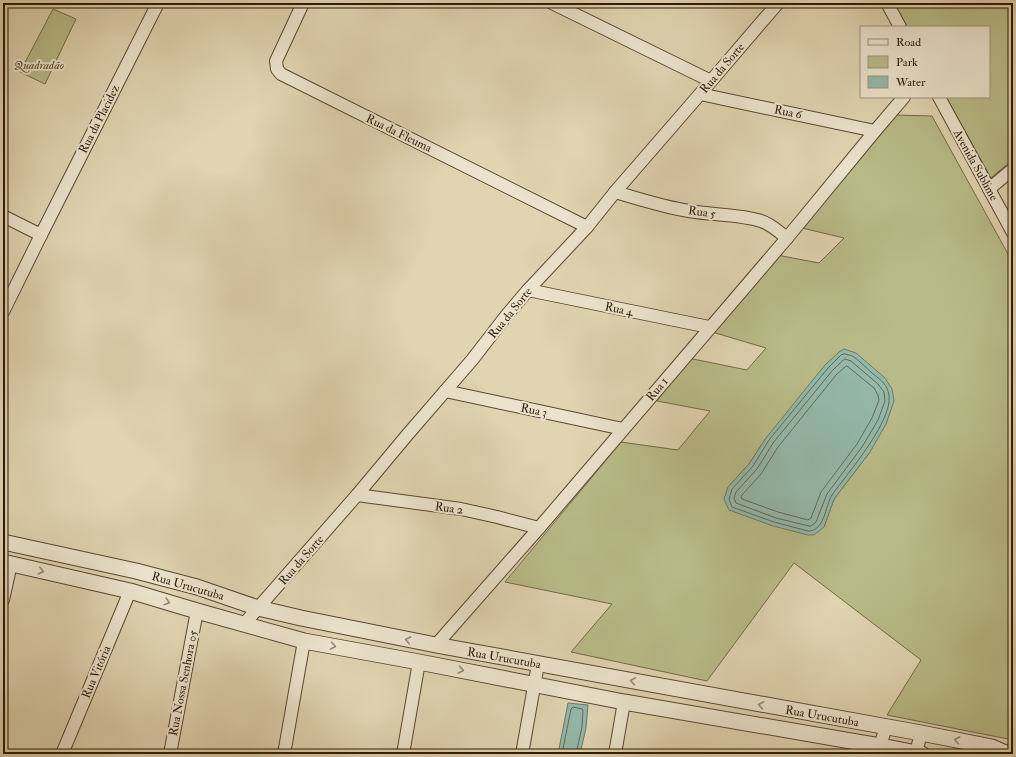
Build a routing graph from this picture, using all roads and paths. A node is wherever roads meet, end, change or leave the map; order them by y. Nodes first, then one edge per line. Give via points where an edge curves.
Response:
1 (158, 3) edge
2 (303, 3) edge
3 (552, 3) edge
4 (778, 3) edge
5 (887, 3) edge
6 (899, 26) edge
7 (710, 81) junction
8 (700, 94) junction
9 (903, 98) edge
10 (939, 98) edge
11 (875, 131) junction
12 (1013, 169) edge
13 (989, 189) junction
14 (615, 192) junction
15 (3, 216) edge
16 (587, 227) junction
17 (1013, 233) edge
18 (41, 235) junction
19 (787, 238) junction
20 (528, 290) junction
21 (3, 312) edge
22 (710, 328) junction
23 (445, 391) junction
24 (623, 429) junction
25 (357, 495) junction
26 (539, 528) junction
27 (3, 542) edge
28 (7, 563) edge
29 (130, 591) junction
30 (3, 600) edge
31 (258, 608) junction
32 (197, 611) junction
33 (244, 624) junction
34 (304, 641) junction
35 (436, 645) junction
36 (419, 662) junction
37 (538, 664) junction
38 (535, 684) junction
39 (624, 702) junction
40 (886, 728) junction
41 (922, 734) junction
42 (880, 746) junction
43 (919, 753) edge
44 (62, 754) edge
45 (170, 754) edge
46 (284, 754) edge
47 (403, 754) edge
48 (522, 754) edge
49 (615, 754) edge
50 (1008, 754) edge

1 - 18 street, Rua da Placidez
2 - 16 street, Rua da Fleuma via 276,62 281,74
3 - 7 street
4 - 7 street, Rua da Sorte
5 - 6 street
7 - 8 street, Rua da Sorte
8 - 11 street, Rua 6
8 - 14 street, Rua da Sorte
9 - 11 street, Rua 1
10 - 13 street, Avenida Sublime
11 - 19 street, Rua 1
12 - 13 street
13 - 17 street, Avenida Sublime
14 - 16 street, Rua da Sorte
14 - 19 street, Rua 5 via 689,211 762,221
15 - 18 street
16 - 20 street, Rua da Sorte
18 - 21 street, Rua da Placidez
19 - 22 street, Rua 1
20 - 22 street, Rua 4
20 - 23 street, Rua da Sorte
22 - 24 street, Rua 1
23 - 24 street, Rua 3
23 - 25 street, Rua da Sorte
24 - 26 street, Rua 1
25 - 26 street, Rua 2 via 461,509
25 - 31 street, Rua da Sorte
26 - 35 street, Rua 1
27 - 31 street, Rua Urucutuba via 136,571 197,587
28 -> 29 street, Rua Urucutuba
28 - 30 street
29 -> 32 street, Rua Urucutuba
29 - 44 street, Rua Vitória
31 - 33 street, Rua da Sorte
35 -> 31 street, Rua Urucutuba
32 - 33 street, Rua Urucutuba
32 - 45 street, Rua Nossa Senhora 05
33 - 34 street, Rua Urucutuba
34 -> 36 street, Rua Urucutuba
34 - 46 street
35 - 37 street, Rua Urucutuba
36 -> 38 street, Rua Urucutuba
36 - 47 street
37 - 38 street
40 -> 37 street, Rua Urucutuba
38 - 39 street, Rua Urucutuba
38 - 48 street
39 - 42 street, Rua Urucutuba
39 - 49 street
40 - 41 street, Rua Urucutuba
40 - 42 street
41 - 43 street
50 -> 41 street, Rua Urucutuba via 992,747
42 - 43 street, Rua Urucutuba

